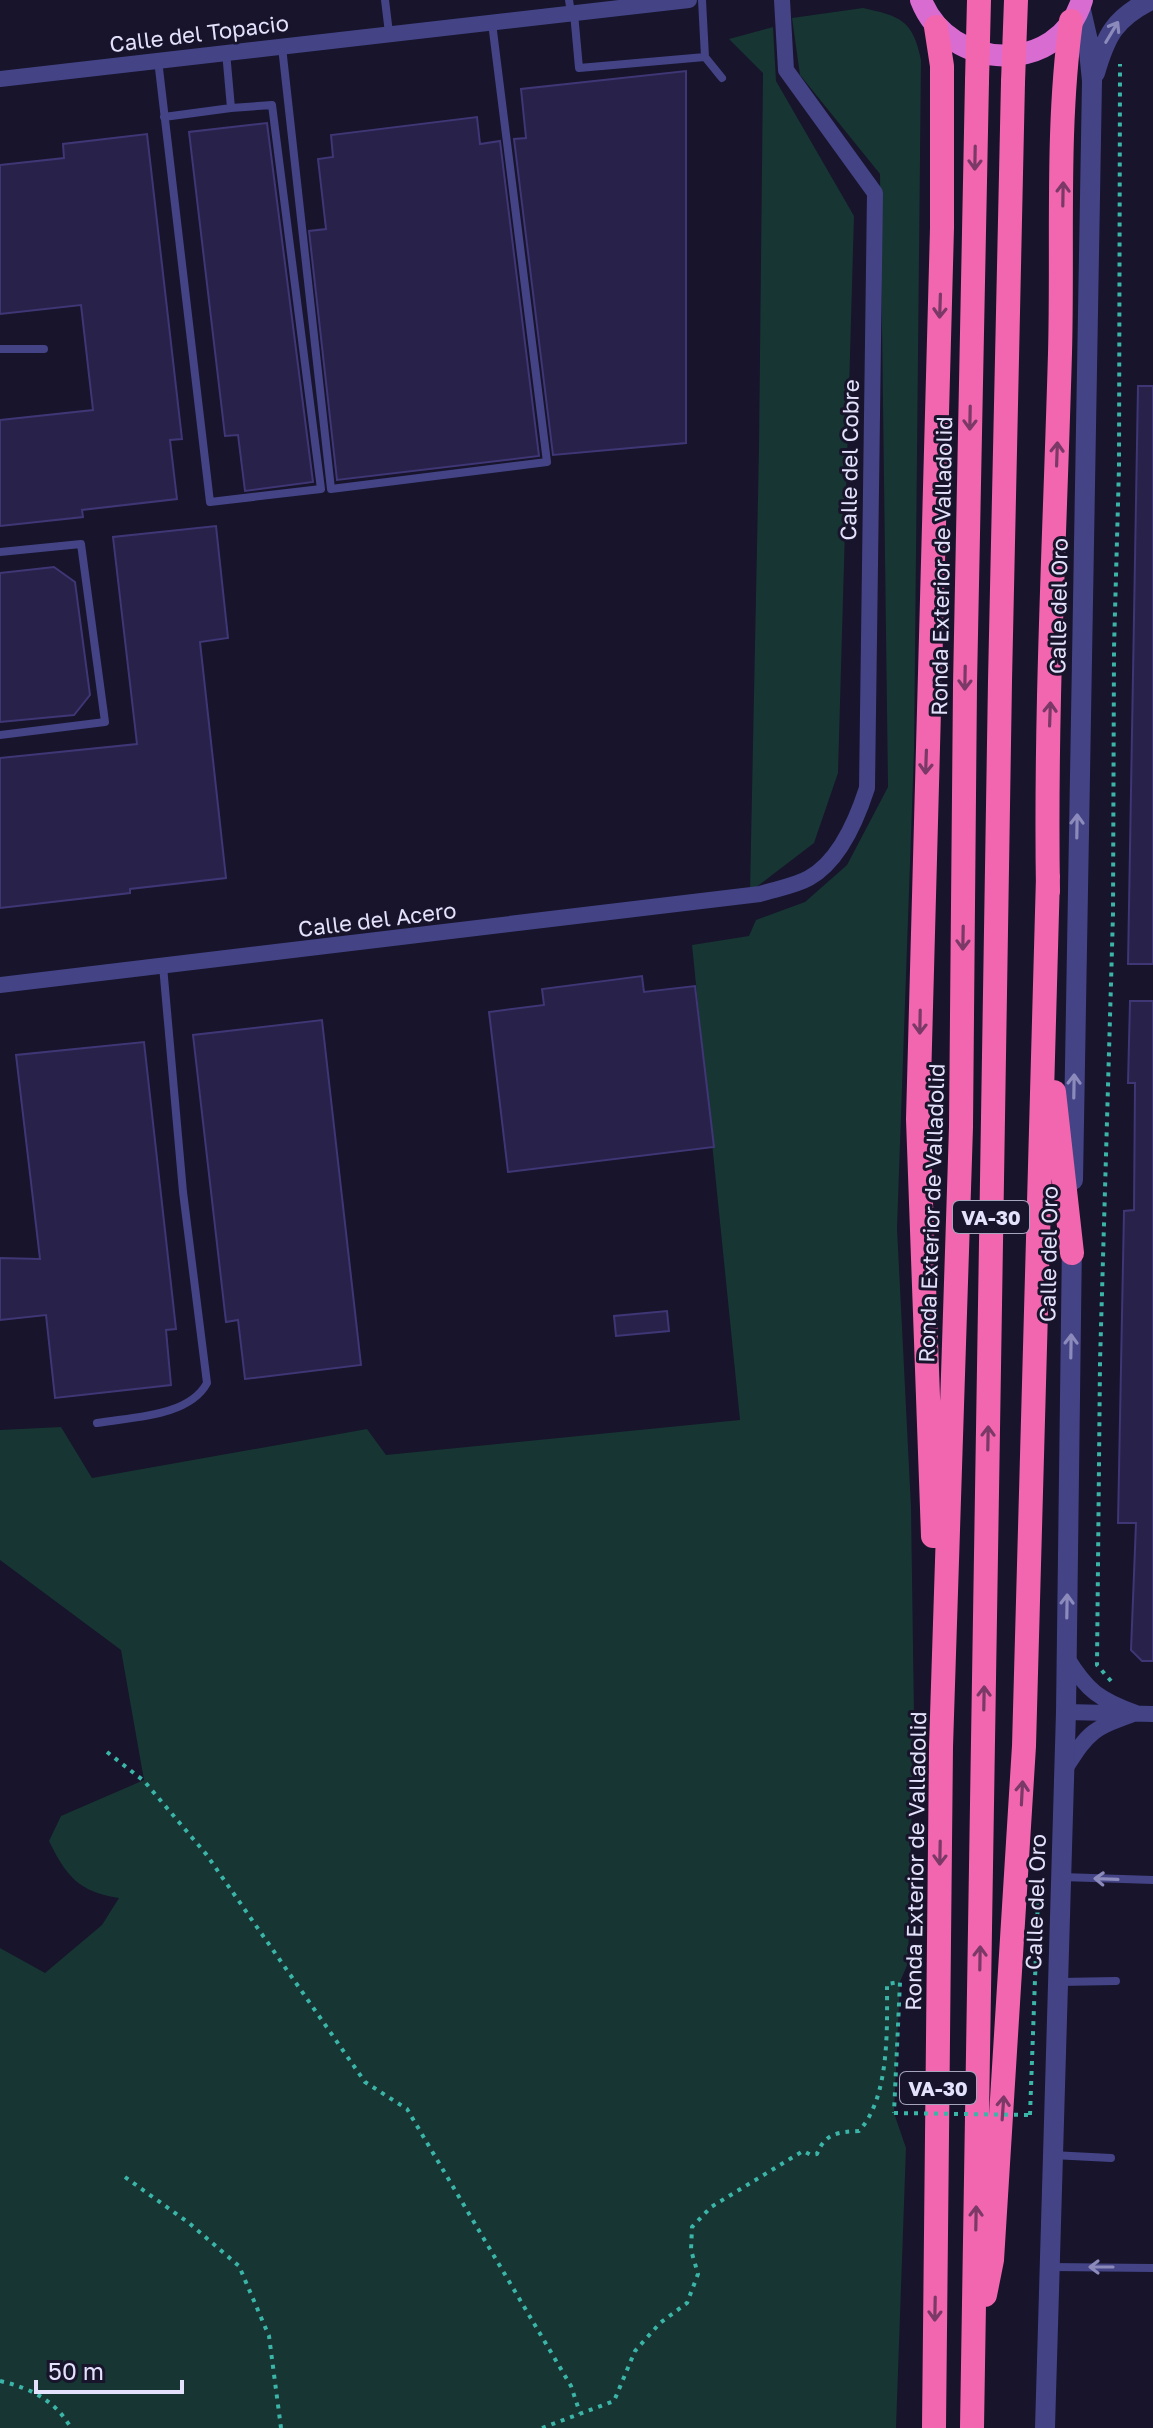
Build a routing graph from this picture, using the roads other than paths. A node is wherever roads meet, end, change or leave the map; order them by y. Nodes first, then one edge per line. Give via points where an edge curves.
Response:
1 (385, 0) edge
2 (689, 0) edge
3 (702, 0) edge
4 (782, 0) edge
5 (921, 0) edge
6 (979, 0) edge
7 (1016, 0) edge
8 (1151, 0) edge
9 (571, 9) edge
10 (1078, 9) edge
11 (492, 22) junction
12 (936, 27) junction
13 (389, 33) junction
14 (282, 45) junction
15 (226, 52) junction
16 (705, 57) junction
17 (157, 60) junction
18 (722, 78) dead end
19 (0, 79) edge
20 (1092, 81) junction
21 (231, 108) junction
22 (164, 117) junction
23 (0, 349) edge
24 (44, 349) dead end
25 (0, 552) edge
26 (0, 735) edge
27 (1048, 876) junction
28 (760, 894) joint
29 (163, 966) junction
30 (0, 985) edge
31 (1072, 1253) junction
32 (97, 1423) dead end
33 (1067, 1658) junction
34 (1066, 1712) junction
35 (1144, 1714) edge
36 (941, 1747) junction
37 (1064, 1771) junction
38 (1060, 1877) junction
39 (1153, 1880) edge
40 (1116, 1981) dead end
41 (1057, 1982) junction
42 (1052, 2155) junction
43 (1111, 2158) dead end
44 (1049, 2267) junction
45 (1153, 2268) edge
46 (973, 2352) junction
47 (934, 2428) edge
48 (972, 2428) edge
49 (1045, 2428) edge

1 - 13 lane
2 - 9 street, Calle del Topacio
3 - 16 lane
4 - 28 street, Calle del Cobre via 786,70 875,193 867,788 856,823 836,853 810,878
5 - 12 highway
6 -> 36 highway, Ronda Exterior de Valladolid / VA-30, bridge via 961,1127
46 -> 7 highway, VA-30, bridge
20 -> 8 street, Calle del Oro via 1111,31 1126,13
9 - 11 street, Calle del Topacio
9 - 16 lane via 579,68
10 - 12 highway via 1056,37 1016,55 973,52
10 - 20 street, Calle del Oro
27 -> 10 highway via 1064,70
11 - 13 street, Calle del Topacio
11 - 14 lane via 547,462 331,489
12 -> 36 highway via 942,66 942,228 918,1119
13 - 14 street, Calle del Topacio
14 - 15 street, Calle del Topacio
15 - 17 street, Calle del Topacio
15 - 21 lane
16 - 18 lane
17 - 19 street, Calle del Topacio
17 - 22 lane
31 -> 20 street, Calle del Oro
21 - 22 lane
21 - 22 lane via 272,105 321,489 210,502
23 - 24 lane
25 - 26 lane via 81,544 105,722
27 - 31 highway via 1053,1080
46 -> 27 highway via 992,2260 1024,1746
28 - 29 street, Calle del Acero
29 - 30 street, Calle del Acero
29 - 32 lane via 207,1383 197,1399 172,1409
33 -> 31 street, Calle del Oro
33 - 34 street, Calle del Oro
33 - 35 street via 1082,1683 1103,1700
34 - 35 street
34 - 37 street, Calle del Oro
35 - 37 street via 1097,1728
36 -> 47 highway, Ronda Exterior de Valladolid / VA-30
37 - 38 street, Calle del Oro
39 -> 38 lane
38 - 41 street, Calle del Oro
40 - 41 lane
41 - 42 street, Calle del Oro
42 - 43 lane
42 - 44 street, Calle del Oro
45 -> 44 lane
44 - 49 street, Calle del Oro
46 - 48 highway, VA-30

